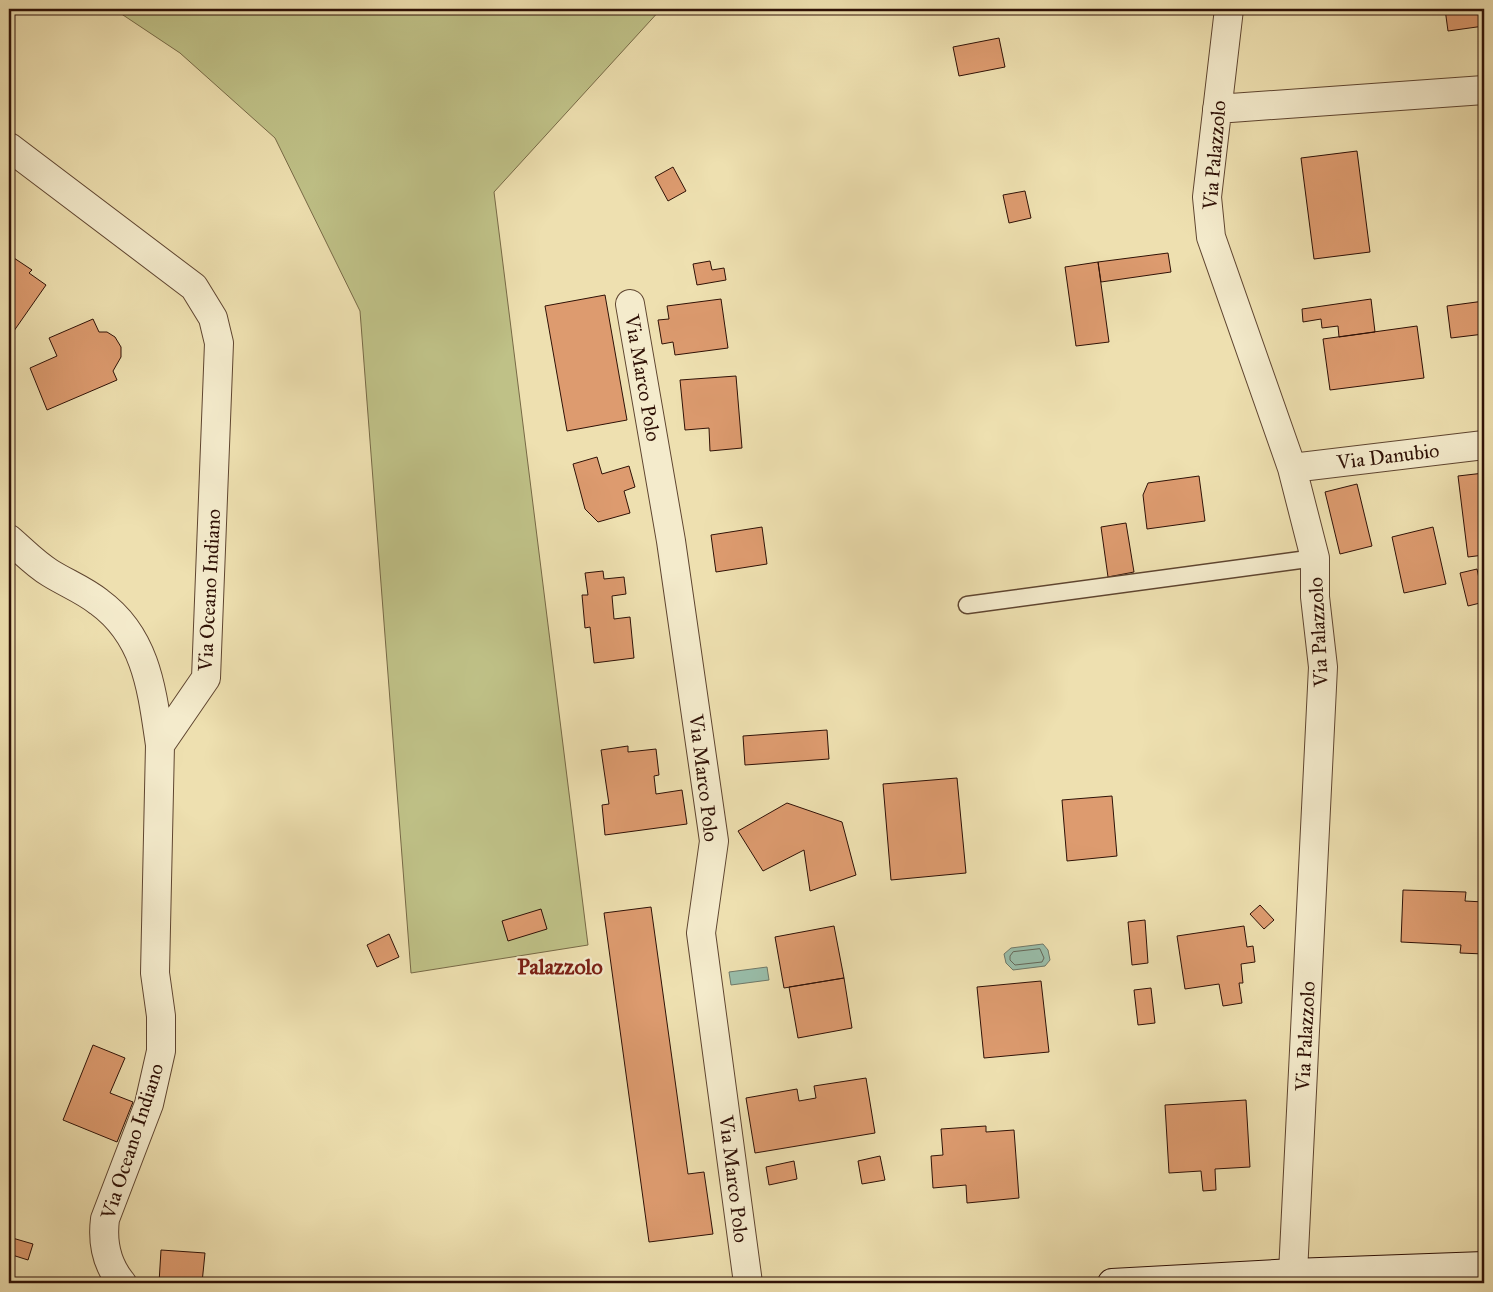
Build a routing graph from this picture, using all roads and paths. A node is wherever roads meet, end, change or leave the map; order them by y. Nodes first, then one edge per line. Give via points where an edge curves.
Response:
1 (1230, 9) edge
2 (1484, 90) edge
3 (1217, 109) junction
4 (9, 147) edge
5 (630, 304) dead end
6 (1484, 445) edge
7 (1292, 468) junction
8 (9, 539) edge
9 (1315, 558) junction
10 (967, 605) dead end
11 (160, 745) junction
12 (1484, 1266) edge
13 (1310, 1276) edge
14 (122, 1283) edge
15 (748, 1283) edge
16 (1112, 1283) edge

1 - 3 street, Via Palazzolo
2 - 3 street
3 - 7 street, Via Palazzolo via 1207,197 1211,237
4 - 11 street, Via Oceano Indiano via 194,287 213,318 219,343 206,678
5 - 15 street, Via Marco Polo via 671,541 714,841 701,933
6 - 7 street, Via Danubio
7 - 9 street, Via Palazzolo
8 - 11 street via 48,572 100,602 122,624 138,649 151,684
9 - 10 lane
9 - 13 street, Via Palazzolo via 1315,597 1323,667
11 - 14 street, Via Oceano Indiano via 155,973 161,1016 161,1051 149,1104 105,1219 103,1234 107,1254 112,1271
12 - 13 street
13 - 16 street

